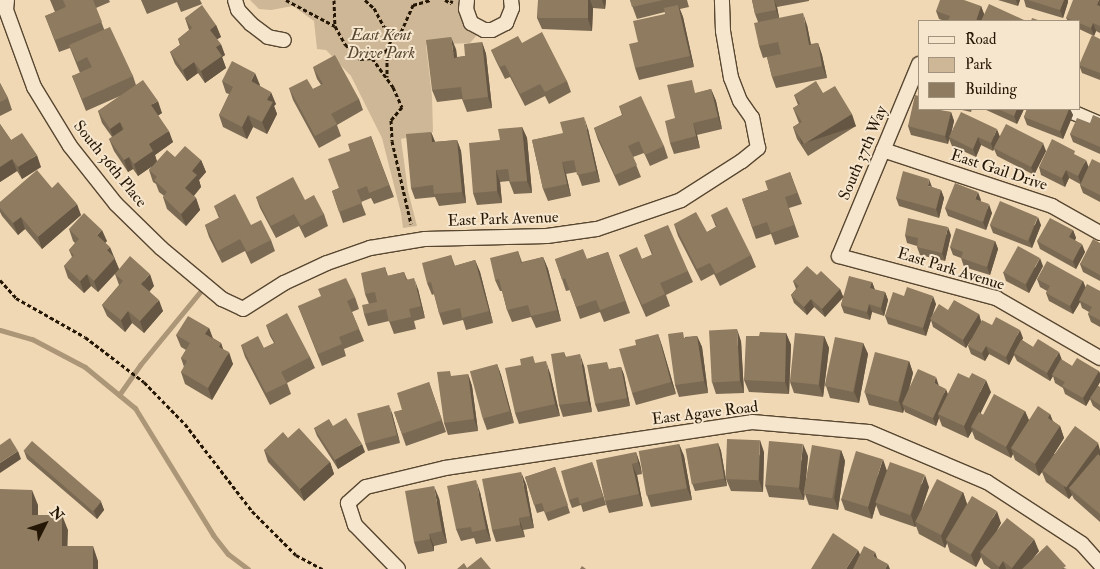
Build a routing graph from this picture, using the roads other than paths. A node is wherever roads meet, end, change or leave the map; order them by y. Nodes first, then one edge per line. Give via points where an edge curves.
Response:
1 (7, 0) edge
2 (234, 0) edge
3 (467, 0) edge
4 (511, 0) edge
5 (722, 0) edge
6 (284, 40) dead end
7 (918, 66) edge
8 (1067, 110) edge
9 (1100, 124) edge
10 (883, 150) junction
11 (1100, 233) edge
12 (839, 256) joint
13 (243, 308) joint
14 (1100, 358) edge
15 (1100, 564) edge
16 (398, 569) edge

1 - 13 street, South 36th Place via 6,10 34,87 70,146 116,204 161,248 222,300
2 - 6 street via 238,10 251,24 268,37
3 - 4 street via 466,9 471,23 484,30 492,30 500,28 510,16
5 - 13 street, East Park Avenue via 723,31 731,78 740,101 752,118 758,148 742,161 681,200 598,229 547,236 426,239 370,248 284,283
7 - 10 street, South 37th Way
8 - 9 street
10 - 11 street, East Gail Drive via 1052,206
10 - 12 street, South 37th Way
12 - 14 street, East Park Avenue via 996,298
15 - 16 street, East Agave Road via 1082,544 988,482 870,432 752,422 445,468 366,487 348,503 355,525

